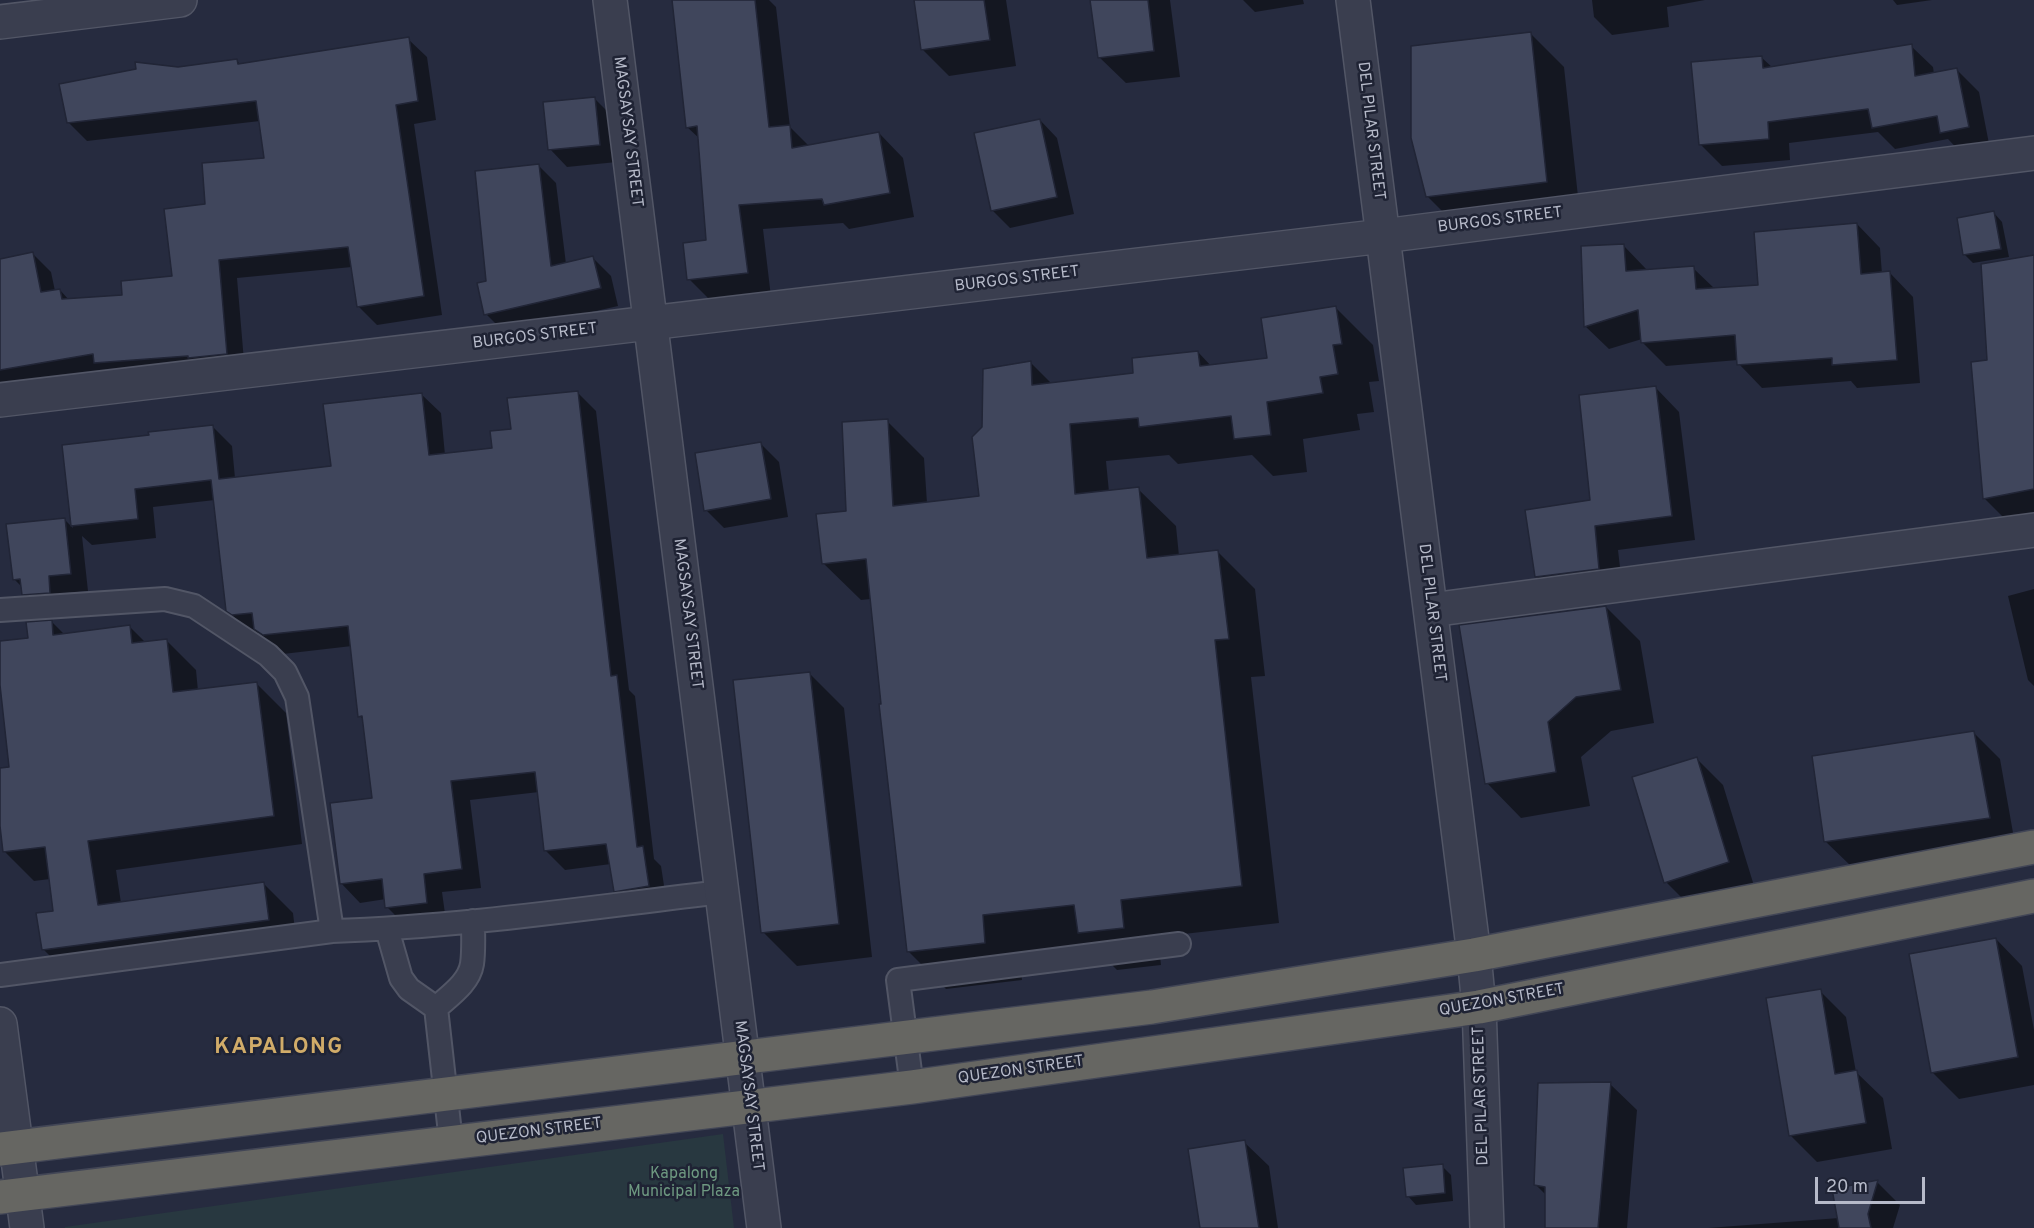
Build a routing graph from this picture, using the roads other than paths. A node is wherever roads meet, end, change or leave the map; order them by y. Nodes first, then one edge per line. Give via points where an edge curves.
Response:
1 (180, 0) edge
2 (610, 0) edge
3 (1353, 0) edge
4 (0, 22) edge
5 (2034, 153) edge
6 (1383, 236) junction
7 (650, 323) junction
8 (0, 400) edge
9 (2034, 530) edge
10 (0, 610) edge
11 (1431, 610) junction
12 (2034, 847) edge
13 (722, 892) junction
14 (2034, 896) edge
15 (473, 921) junction
16 (387, 929) junction
17 (332, 931) junction
18 (1179, 944) dead end
19 (1474, 955) junction
20 (0, 975) edge
21 (1479, 1007) junction
22 (436, 1008) junction
23 (0, 1024) edge
24 (906, 1038) junction
25 (743, 1058) junction
26 (912, 1087) junction
27 (445, 1094) junction
28 (749, 1106) junction
29 (451, 1142) junction
30 (8, 1147) edge
31 (12, 1196) edge
32 (27, 1228) edge
33 (764, 1228) edge
34 (1487, 1228) edge

1 - 4 street
2 - 7 street, MAGSAYSAY STREET
3 - 6 street, DEL PILAR STREET
5 - 6 street, BURGOS STREET
6 - 7 street, BURGOS STREET
6 - 11 street, DEL PILAR STREET
7 - 8 street, BURGOS STREET
7 - 13 street, MAGSAYSAY STREET
9 - 11 street
10 - 17 lane via 165,599 194,606 268,655 285,672 297,697
11 - 19 street, DEL PILAR STREET
12 - 19 highway
13 - 15 lane
13 - 25 street, MAGSAYSAY STREET
14 - 21 highway, QUEZON STREET
15 - 16 lane
15 - 22 lane via 472,966 466,978
16 - 17 lane
16 - 22 lane via 401,978 409,989
17 - 20 lane
18 - 24 lane via 898,980
19 - 21 street, DEL PILAR STREET
19 - 24 highway via 1152,1008
21 - 26 highway, QUEZON STREET
21 - 34 street, DEL PILAR STREET
22 - 27 lane
23 - 30 street
24 - 25 highway
24 - 26 lane
25 - 27 highway
25 - 28 street, MAGSAYSAY STREET
26 - 28 highway, QUEZON STREET
27 - 29 lane
27 - 30 highway
28 - 29 highway, QUEZON STREET
28 - 33 street, MAGSAYSAY STREET
29 - 31 highway, QUEZON STREET
30 - 31 street
31 - 32 street

